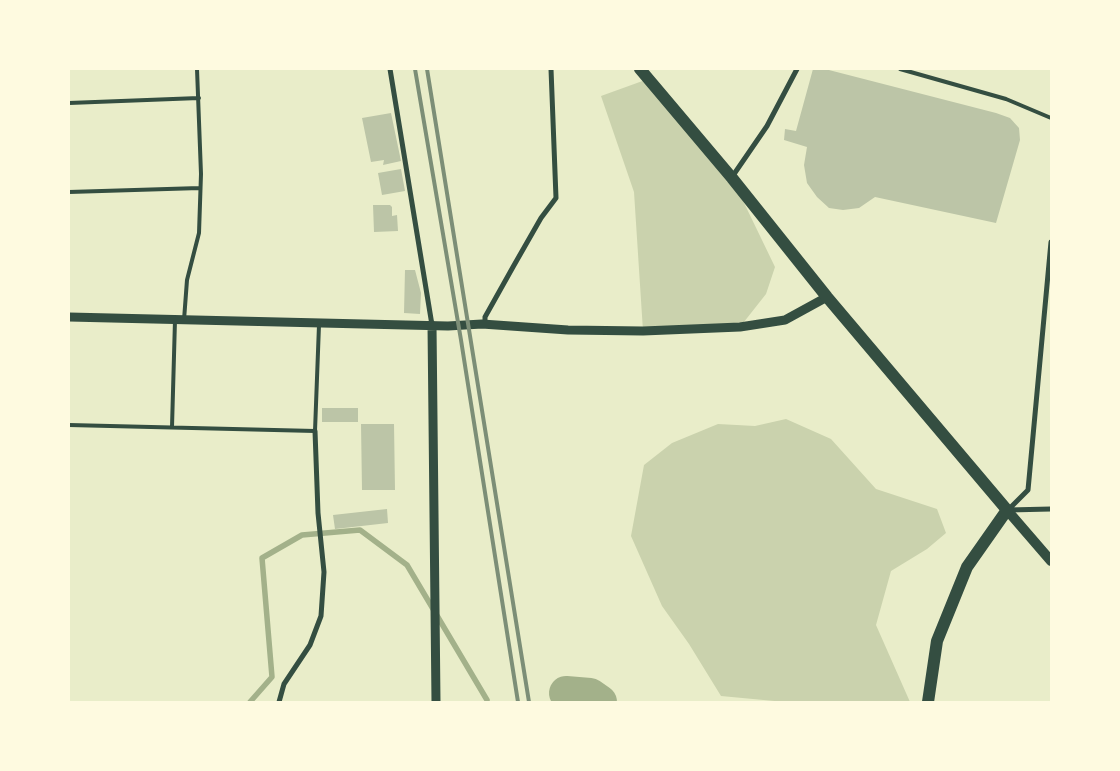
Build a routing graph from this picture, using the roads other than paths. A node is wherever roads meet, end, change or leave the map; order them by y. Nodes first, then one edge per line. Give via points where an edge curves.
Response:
1 (198, 69) edge
2 (390, 69) edge
3 (551, 69) edge
4 (640, 69) edge
5 (797, 69) edge
6 (900, 69) edge
7 (199, 98) junction
8 (69, 103) edge
9 (1051, 118) edge
10 (732, 178) junction
11 (200, 188) junction
12 (69, 192) edge
13 (1051, 242) edge
14 (827, 297) junction
15 (69, 317) edge
16 (180, 320) junction
17 (320, 322) junction
18 (485, 324) junction
19 (432, 325) junction
20 (69, 425) edge
21 (172, 427) junction
22 (315, 431) junction
23 (1051, 509) edge
24 (1007, 510) junction
25 (1051, 561) edge
26 (279, 702) edge
27 (436, 702) edge
28 (928, 702) edge

1 - 7 lane
2 - 19 street
3 - 18 street via 556,198 513,267 485,317
4 - 10 main road
5 - 10 street via 767,126
6 - 9 lane via 1006,99
7 - 8 lane
7 - 11 lane
10 - 14 main road
11 - 12 lane
11 - 16 lane via 199,233 186,280
13 - 24 street via 1028,490
14 - 18 street via 785,320 740,327 643,331
14 - 24 main road
15 - 16 street
16 - 17 street
16 - 21 lane
17 - 19 street
17 - 22 lane
18 - 19 street
19 - 27 street
20 - 21 lane
21 - 22 lane
22 - 26 street via 324,572 321,616 310,645 284,684
23 - 24 street
24 - 25 main road
24 - 28 main road via 967,566 937,640

